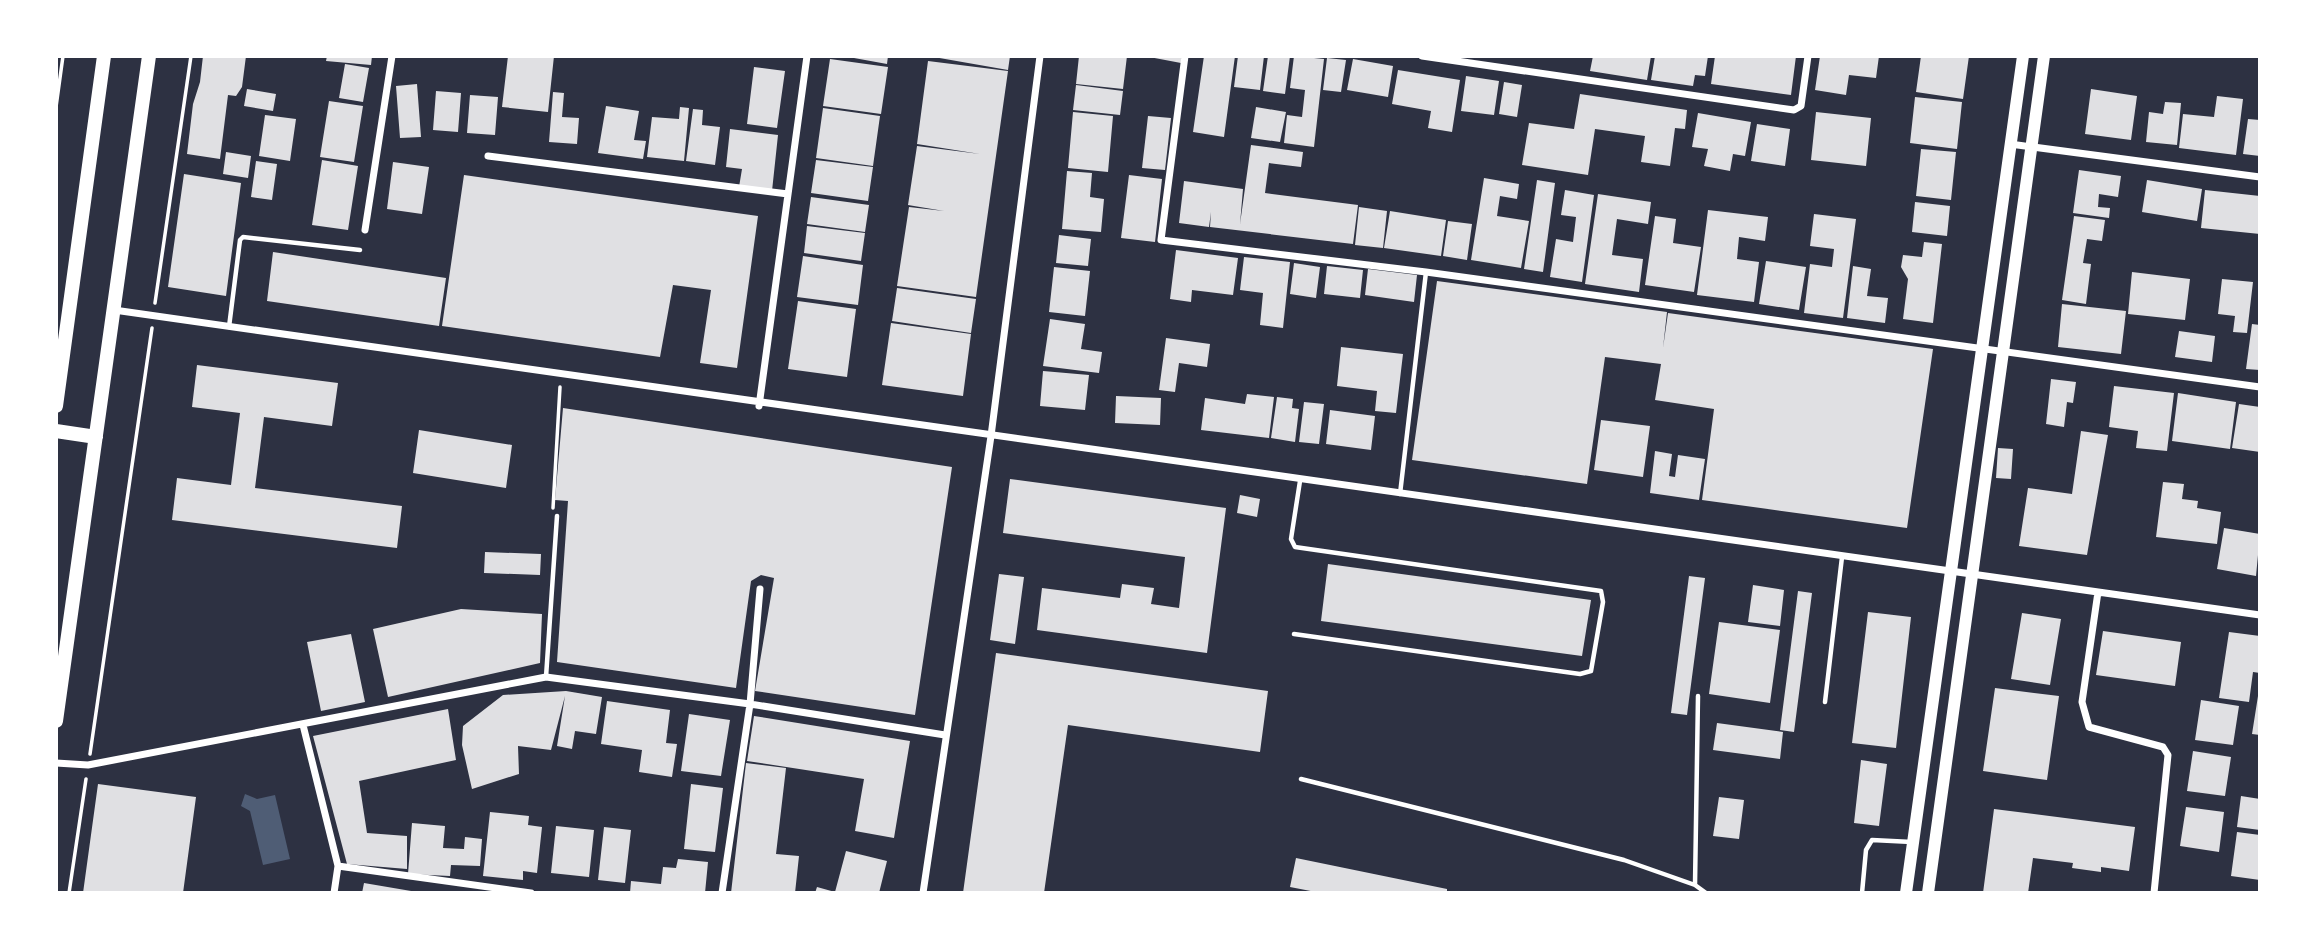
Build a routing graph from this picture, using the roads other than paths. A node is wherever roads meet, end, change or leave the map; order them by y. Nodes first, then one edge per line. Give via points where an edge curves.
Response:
1 (104, 56) edge
2 (149, 56) edge
3 (391, 56) edge
4 (807, 56) edge
5 (1040, 56) edge
6 (1185, 56) edge
7 (1422, 56) edge
8 (1808, 56) edge
9 (2023, 56) edge
10 (2044, 56) edge
11 (2011, 144) junction
12 (2031, 147) junction
13 (488, 156) dead end
14 (2260, 177) edge
15 (788, 194) junction
16 (365, 230) dead end
17 (360, 250) dead end
18 (1426, 272) junction
19 (114, 310) junction
20 (229, 328) junction
21 (1982, 346) junction
22 (2003, 349) junction
23 (2260, 387) edge
24 (56, 406) edge
25 (759, 406) junction
26 (56, 431) edge
27 (992, 436) junction
28 (96, 437) junction
29 (1300, 481) junction
30 (1399, 495) junction
31 (557, 516) road end
32 (1842, 556) junction
33 (1950, 571) junction
34 (1972, 574) junction
35 (760, 589) dead end
36 (2098, 592) junction
37 (2260, 615) edge
38 (1294, 634) dead end
39 (546, 677) junction
40 (1699, 696) dead end
41 (1825, 702) dead end
42 (750, 704) junction
43 (56, 721) edge
44 (303, 725) junction
45 (946, 735) junction
46 (56, 763) edge
47 (1301, 779) dead end
48 (1913, 842) junction
49 (338, 866) junction
50 (1695, 885) junction
51 (334, 893) edge
52 (531, 893) edge
53 (722, 893) edge
54 (923, 893) edge
55 (1706, 893) edge
56 (1862, 893) edge
57 (1906, 893) edge
58 (1928, 893) edge
59 (2154, 893) edge

1 - 24 main road
2 - 19 main road
3 - 16 street
4 - 15 street
5 - 27 street
6 - 18 street via 1161,240
7 - 8 street via 1794,110 1801,106
9 - 11 main road
10 - 12 main road
11 - 12 street
11 - 21 main road
12 - 14 street
12 - 22 main road
13 - 15 street
15 - 25 street
17 - 20 lane via 243,237
18 - 21 street
18 - 30 lane
19 - 20 street
19 - 28 main road
20 - 25 street
21 - 22 street
21 - 33 main road
22 - 23 street
22 - 34 main road
25 - 27 street
26 - 28 main road
27 - 29 street
27 - 45 street
28 - 43 main road
29 - 30 street
29 - 38 lane via 1291,539 1295,547 1601,590 1603,601 1591,671 1580,674
30 - 32 street
31 - 39 lane
32 - 33 street
32 - 41 lane
33 - 34 street
33 - 48 main road
34 - 36 street
34 - 58 main road
35 - 42 street
36 - 37 street
36 - 59 street via 2081,702 2089,727 2163,747 2168,755
39 - 42 street
39 - 44 street
40 - 50 lane
42 - 45 street
42 - 53 street
44 - 46 street via 88,765
44 - 49 street
45 - 54 street
47 - 50 lane via 1624,860
48 - 56 lane via 1872,840 1866,850
48 - 57 main road
49 - 51 street
49 - 52 street
50 - 55 lane

